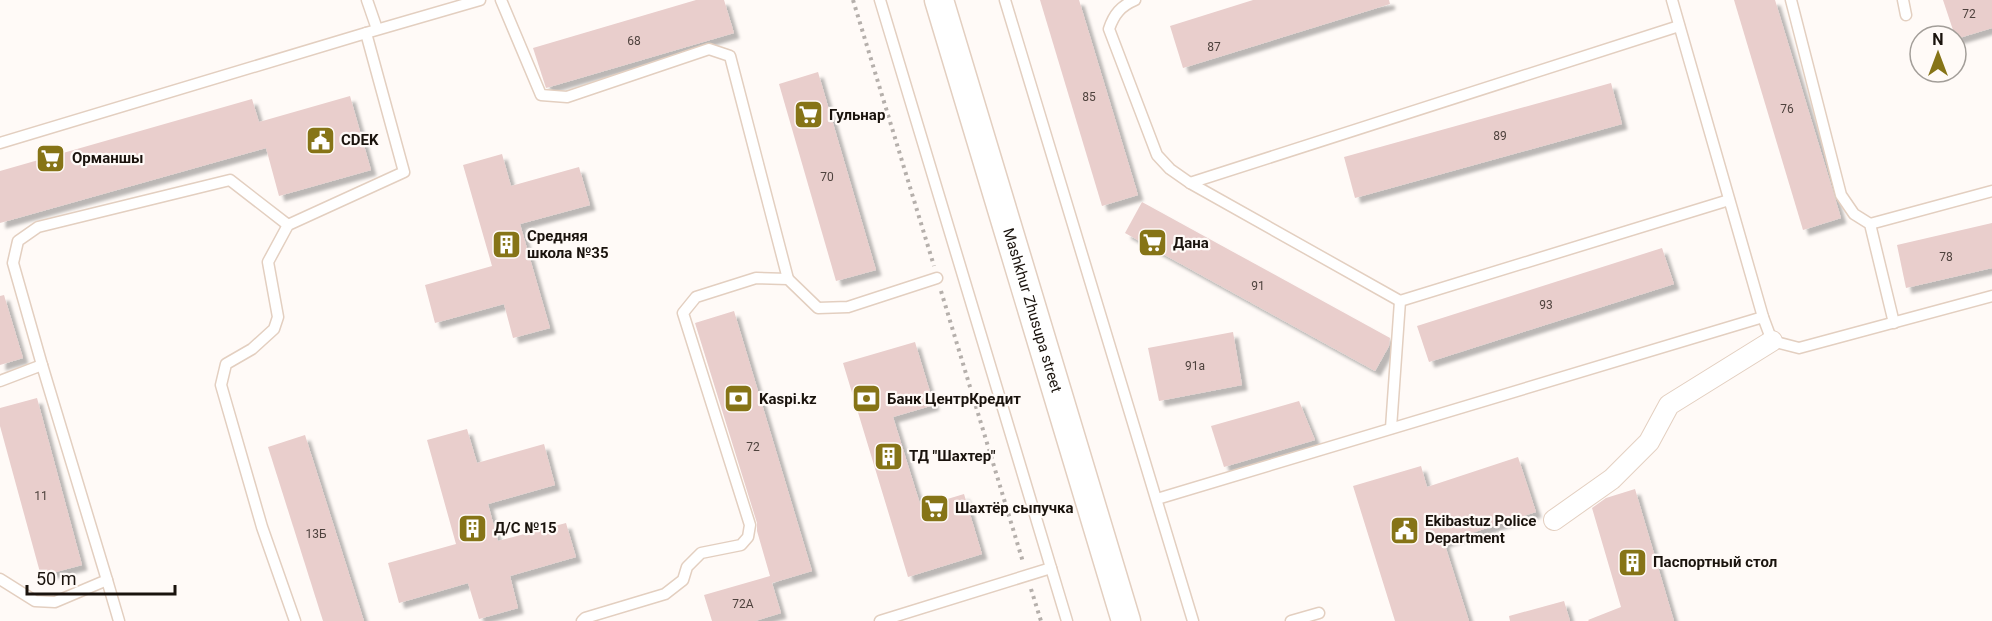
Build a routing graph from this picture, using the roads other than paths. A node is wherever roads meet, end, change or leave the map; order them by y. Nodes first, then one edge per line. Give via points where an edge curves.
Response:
1 (367, 0) edge
2 (480, 0) edge
3 (501, 0) edge
4 (880, 0) edge
5 (939, 0) edge
6 (1005, 0) edge
7 (1135, 0) edge
8 (1672, 0) edge
9 (1791, 0) edge
10 (1903, 0) edge
11 (1906, 15) dead end
12 (1679, 26) junction
13 (372, 31) junction
14 (0, 143) edge
15 (1190, 183) junction
16 (1992, 191) edge
17 (1729, 200) junction
18 (1870, 224) junction
19 (288, 225) junction
20 (937, 278) road end
21 (788, 279) junction
22 (1992, 296) edge
23 (1400, 301) junction
24 (1762, 316) junction
25 (1894, 323) junction
26 (1772, 341) junction
27 (42, 365) junction
28 (0, 381) edge
29 (1391, 428) junction
30 (1157, 499) junction
31 (1554, 520) dead end
32 (1051, 568) junction
33 (0, 579) edge
34 (107, 580) junction
35 (1319, 613) dead end
36 (119, 621) edge
37 (295, 621) edge
38 (582, 621) edge
39 (880, 621) edge
40 (1067, 621) edge
41 (1126, 621) edge
42 (1193, 621) edge
43 (1291, 621) edge

1 - 13 lane
2 - 13 lane
3 - 21 lane via 541,95 567,98 709,49 730,56
4 - 32 lane
5 - 41 main road, Mashkhur Zhusupa street
6 - 30 lane
7 - 15 lane via 1113,17 1109,29 1156,155
8 - 12 lane
9 - 18 lane via 1840,195 1854,214
10 - 11 lane
12 - 15 lane
12 - 17 lane
13 - 14 lane
13 - 19 lane via 404,172
15 - 23 lane
16 - 18 lane
17 - 23 lane
17 - 24 lane
18 - 25 lane
19 - 27 lane via 230,180 38,227 18,241 13,263
19 - 37 lane via 268,262 278,317 274,329 252,349 226,364 221,385 262,527
20 - 21 lane via 848,307 818,308
21 - 38 lane via 756,278 696,297 683,313 750,525 748,537 741,545 701,553 687,567 683,579 666,594
22 - 25 lane
23 - 29 lane
24 - 26 lane
24 - 29 lane
25 - 26 lane via 1800,348
26 - 31 street via 1669,405 1649,442 1612,479
27 - 28 lane
27 - 34 lane
29 - 30 lane
30 - 42 lane
32 - 39 lane
32 - 40 lane
33 - 34 lane via 35,601 55,602
34 - 36 lane
35 - 43 lane

